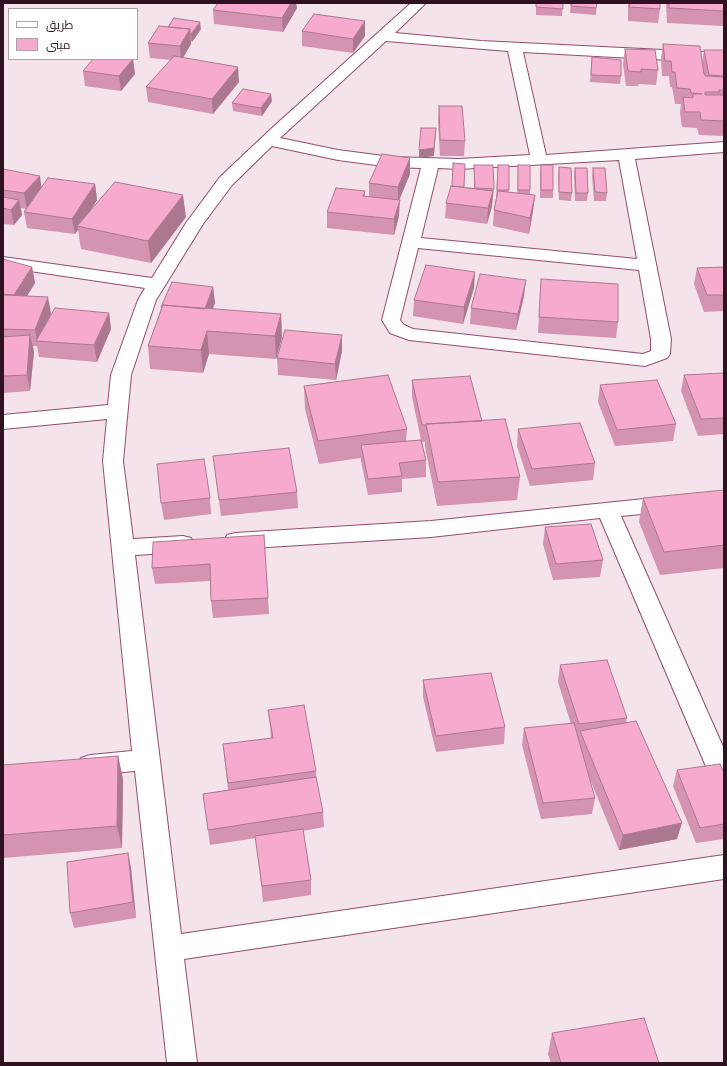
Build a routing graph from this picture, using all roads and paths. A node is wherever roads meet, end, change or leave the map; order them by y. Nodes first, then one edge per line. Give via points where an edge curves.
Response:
1 (419, 3) edge
2 (383, 36) junction
3 (515, 47) junction
4 (724, 58) edge
5 (269, 140) junction
6 (724, 147) edge
7 (626, 154) junction
8 (539, 160) junction
9 (431, 163) junction
10 (411, 242) junction
11 (3, 262) edge
12 (647, 265) junction
13 (156, 284) junction
14 (117, 411) junction
15 (3, 422) edge
16 (724, 499) edge
17 (607, 510) junction
18 (122, 548) junction
19 (146, 760) junction
20 (66, 767) edge
21 (724, 778) edge
22 (724, 867) edge
23 (169, 948) junction
24 (182, 1063) edge

1 - 2 street
2 - 3 street
2 - 5 street
3 - 4 street
3 - 8 street
5 - 9 street via 338,155 391,162
5 - 13 street via 226,181 195,223
6 - 7 street
7 - 8 street
7 - 12 street
8 - 9 street
9 - 10 street
10 - 12 street
10 - 12 street via 391,320 397,329 409,334 645,360 660,354 660,339
11 - 13 street
13 - 14 street via 147,300 120,375
14 - 15 street
14 - 18 street via 113,461
16 - 17 street
17 - 18 street via 431,529
17 - 21 street
18 - 19 street
19 - 20 street
19 - 23 street
22 - 23 street
23 - 24 street

